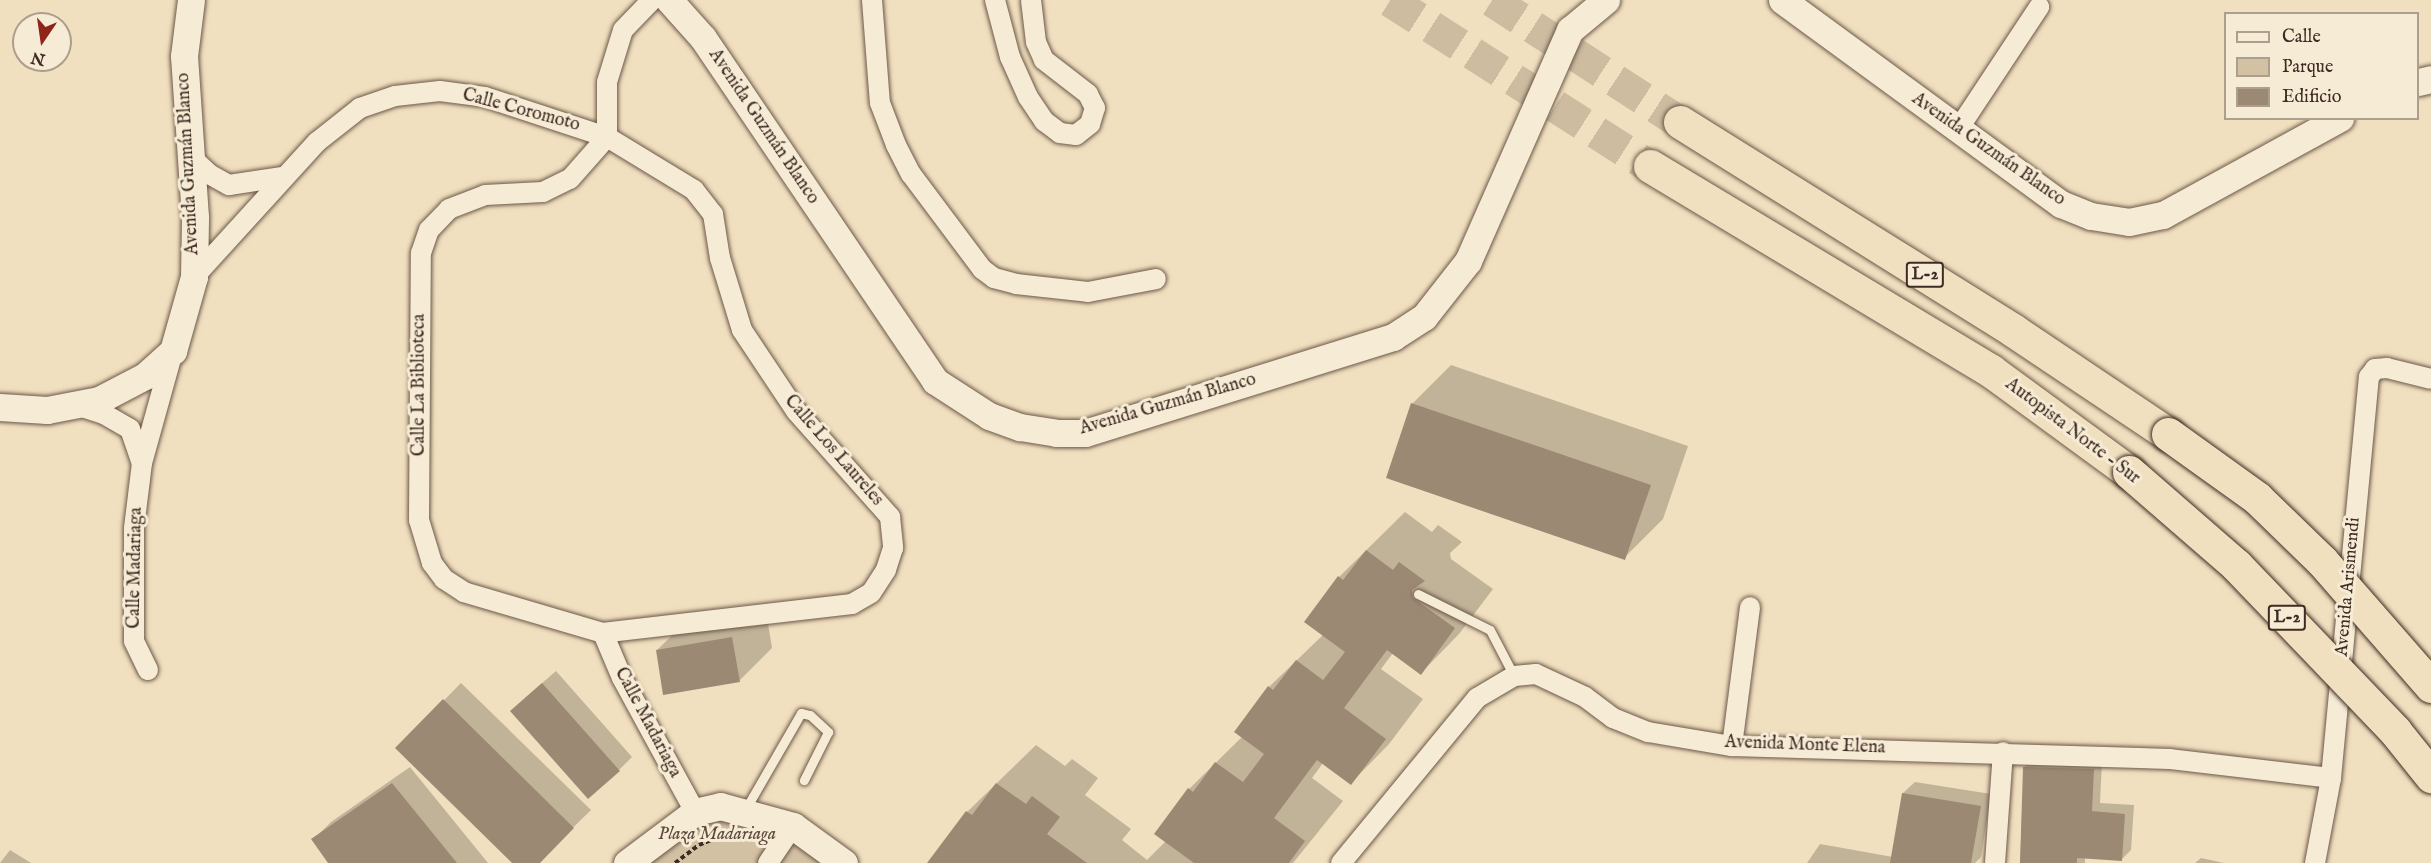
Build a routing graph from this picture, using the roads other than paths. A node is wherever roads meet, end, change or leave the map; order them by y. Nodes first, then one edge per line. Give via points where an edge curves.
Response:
1 (191, 0) edge
2 (652, 0) edge
3 (872, 0) edge
4 (995, 0) edge
5 (1031, 0) edge
6 (1606, 0) edge
7 (1782, 0) edge
8 (675, 6) edge
9 (2039, 7) dead end
10 (2336, 120) edge
11 (1680, 122) tunnel mouth
12 (1958, 131) junction
13 (606, 137) junction
14 (190, 156) junction
15 (1650, 166) tunnel mouth
16 (282, 177) junction
17 (194, 277) junction
18 (1156, 279) dead end
19 (173, 351) junction
20 (2431, 379) edge
21 (79, 406) junction
22 (0, 407) edge
23 (142, 463) junction
24 (1418, 594) dead end
25 (1749, 607) dead end
26 (603, 633) junction
27 (148, 670) dead end
28 (1514, 676) junction
29 (2431, 686) edge
30 (1732, 746) junction
31 (2003, 752) junction
32 (2431, 776) edge
33 (2331, 777) junction
34 (804, 780) dead end
35 (695, 812) junction
36 (742, 821) junction
37 (793, 826) junction
38 (627, 863) edge
39 (768, 863) edge
40 (844, 863) edge
41 (1341, 863) edge
42 (1995, 863) edge
43 (2315, 863) edge

1 - 14 street, Avenida Guzmán Blanco via 184,56
2 - 13 street via 623,30 608,82
3 - 18 street via 880,103 896,145 911,174 982,269 994,278 1016,284 1088,292
4 - 5 street via 1010,57 1028,97 1044,121 1060,133 1076,135 1090,124 1095,108 1088,94 1044,60 1036,42
6 - 8 street, Avenida Guzmán Blanco via 1570,30 1468,261 1424,317 1382,341 1085,433 1020,427 989,416 935,381 703,38
7 - 12 street, Avenida Guzmán Blanco
9 - 12 street
10 - 12 street, Avenida Guzmán Blanco via 2163,215 2129,222 2091,216 2061,204
11 - 29 highway, L-2, bridge via 2014,330 2257,498 2322,561
13 - 16 street, Calle Coromoto via 485,98 440,91 406,95 360,108 317,142
13 - 26 street, Calle La Biblioteca via 570,179 543,192 485,195 449,210 429,230 421,253 419,520 432,563 444,579 464,592
13 - 26 street, Calle Los Laureles via 694,190 713,214 720,258 742,330 796,411 890,518 893,548 886,570 871,593 852,604
14 - 16 street via 209,174 229,185
14 - 17 street, Avenida Guzmán Blanco
15 - 32 highway, Autopista Norte - Sur / L-2, bridge via 1991,371 2129,472 2236,565 2395,731
16 - 17 street, Calle Coromoto
17 - 19 street, Avenida Guzmán Blanco
19 - 21 street via 131,384
19 - 23 street, Calle Madariaga
20 - 33 street, Avenida Arismendi via 2387,368 2375,369 2369,377
21 - 22 street via 47,410
21 - 23 street, Calle Madariaga via 130,429
23 - 27 street, Calle Madariaga via 134,528 134,641
24 - 28 lane via 1490,630
25 - 30 street
26 - 35 street, Calle Madariaga via 622,678
28 - 30 street, Avenida Monte Elena via 1536,674 1585,697 1613,718 1648,732
28 - 41 street via 1477,698
30 - 31 street, Avenida Monte Elena
31 - 33 street, Avenida Monte Elena via 2170,759
31 - 42 street
33 - 43 street, Avenida Arismendi
34 - 36 lane via 828,732 810,715 801,713
35 - 36 street via 720,807
35 - 38 street
36 - 37 street
37 - 39 street
37 - 40 street

